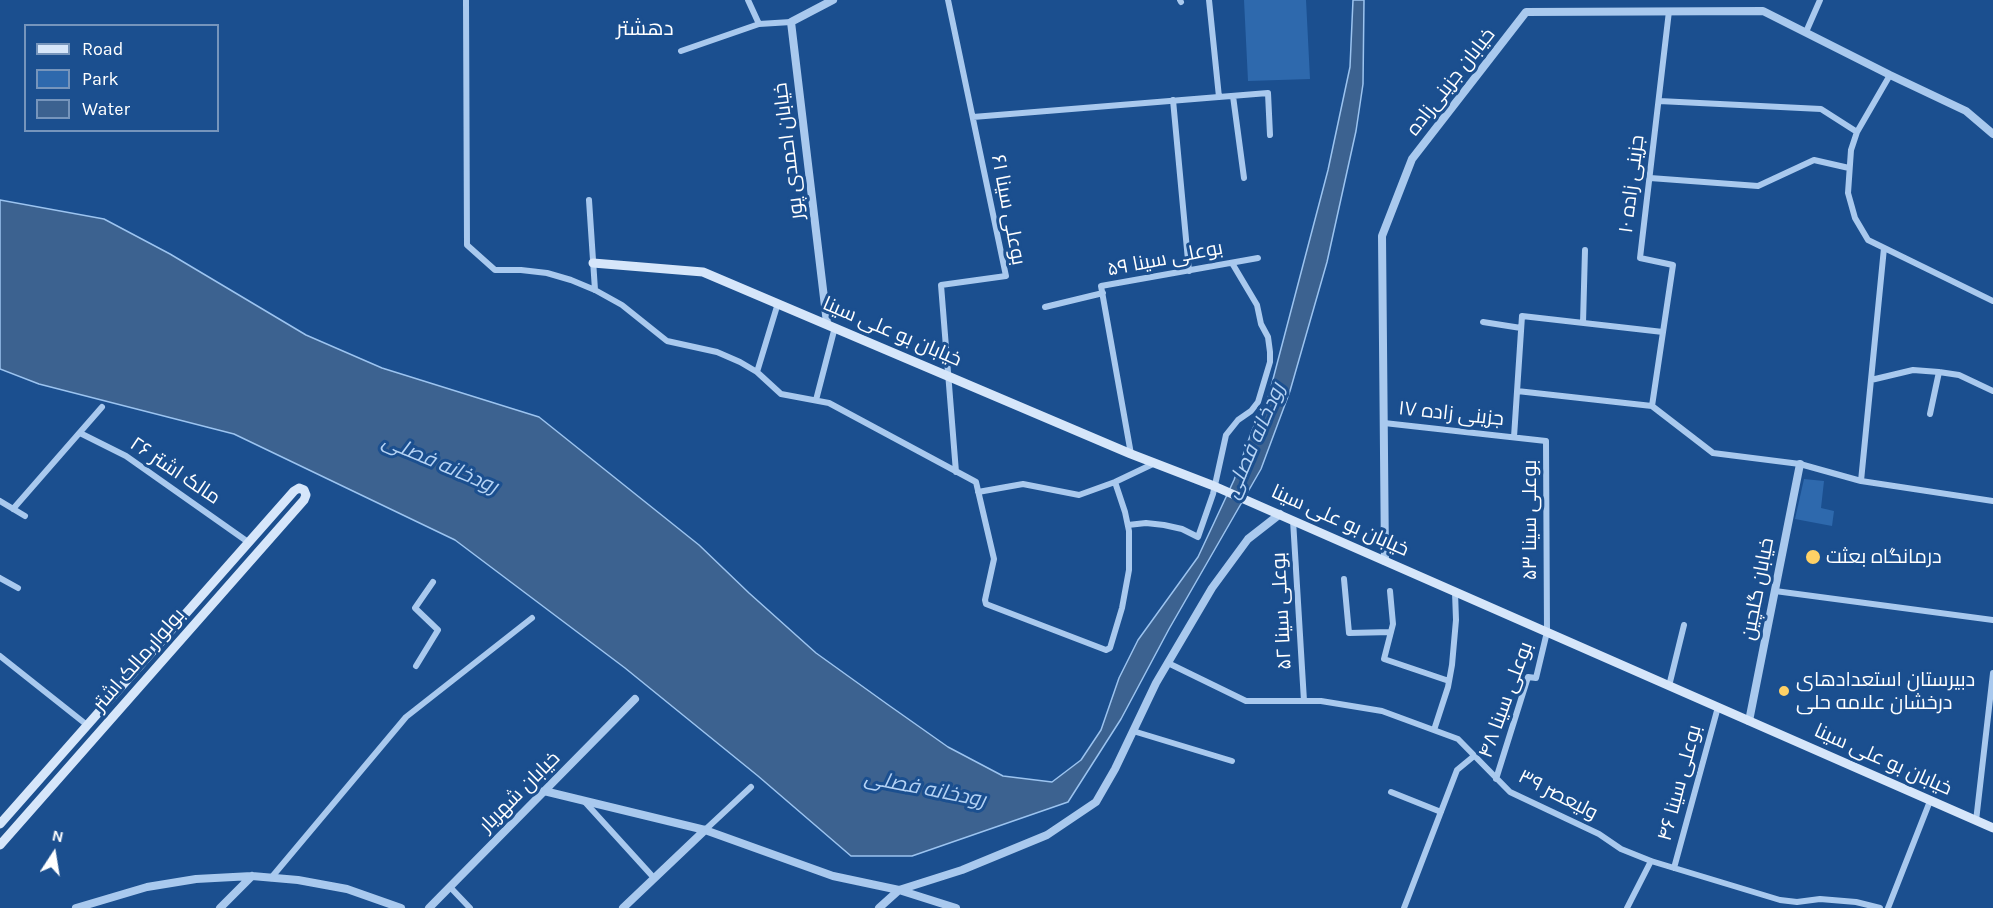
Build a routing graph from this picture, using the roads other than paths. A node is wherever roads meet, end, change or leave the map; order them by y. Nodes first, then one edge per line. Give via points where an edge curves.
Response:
1 (466, 0) edge
2 (748, 0) edge
3 (833, 0) edge
4 (948, 0) edge
5 (1209, 0) edge
6 (1820, 0) edge
7 (1669, 11) junction
8 (791, 22) junction
9 (759, 24) junction
10 (1806, 33) junction
11 (681, 51) dead end
12 (1890, 75) junction
13 (1233, 96) junction
14 (1219, 97) junction
15 (1173, 100) junction
16 (1659, 101) junction
17 (973, 117) junction
18 (1857, 132) junction
19 (1993, 134) edge
20 (1270, 135) dead end
21 (1849, 168) junction
22 (1244, 178) dead end
23 (1650, 178) junction
24 (589, 200) dead end
25 (1884, 248) junction
26 (1585, 250) dead end
27 (1258, 258) dead end
28 (593, 263) junction
29 (1232, 263) junction
30 (1189, 271) junction
31 (596, 290) junction
32 (1103, 292) junction
33 (1993, 301) edge
34 (778, 303) junction
35 (1045, 307) dead end
36 (1483, 322) dead end
37 (1583, 323) junction
38 (831, 325) junction
39 (1521, 328) junction
40 (1663, 332) junction
41 (758, 372) junction
42 (1939, 372) junction
43 (947, 375) junction
44 (1870, 380) junction
45 (1517, 391) junction
46 (1993, 391) edge
47 (816, 400) junction
48 (1652, 406) junction
49 (102, 407) dead end
50 (1930, 414) dead end
51 (1384, 423) junction
52 (80, 433) junction
53 (1514, 437) junction
54 (1131, 454) junction
55 (1155, 463) junction
56 (1800, 464) junction
57 (956, 472) junction
58 (1115, 482) junction
59 (1860, 482) junction
60 (1215, 486) junction
61 (978, 492) junction
62 (0, 501) edge
63 (1993, 501) edge
64 (13, 509) junction
65 (1280, 514) junction
66 (25, 516) dead end
67 (1293, 520) junction
68 (1128, 525) junction
69 (248, 542) junction
70 (1385, 561) junction
71 (0, 578) edge
72 (1344, 579) dead end
73 (432, 582) dead end
74 (18, 588) dead end
75 (1390, 591) dead end
76 (1775, 591) junction
77 (1455, 592) junction
78 (532, 618) dead end
79 (1993, 620) edge
80 (1684, 625) dead end
81 (1391, 632) junction
82 (1547, 632) junction
83 (0, 656) edge
84 (1168, 663) junction
85 (416, 666) dead end
86 (1993, 673) edge
87 (1449, 681) junction
88 (1669, 686) junction
89 (1992, 690) edge
90 (114, 694) junction
91 (635, 699) dead end
92 (1304, 701) junction
93 (125, 703) junction
94 (1718, 707) junction
95 (1749, 721) junction
96 (87, 725) junction
97 (1434, 730) junction
98 (1133, 731) junction
99 (1474, 756) junction
100 (1232, 761) dead end
101 (1496, 779) junction
102 (751, 787) dead end
103 (544, 791) junction
104 (1391, 792) dead end
105 (583, 801) junction
106 (1930, 801) junction
107 (1441, 812) junction
108 (1976, 821) junction
109 (0, 824) edge
110 (1993, 828) edge
111 (705, 830) junction
112 (0, 845) edge
113 (1651, 861) junction
114 (1674, 868) junction
115 (252, 876) junction
116 (272, 878) junction
117 (654, 878) junction
118 (450, 887) junction
119 (899, 890) junction
120 (219, 907) edge
121 (76, 908) edge
122 (400, 908) edge
123 (429, 908) edge
124 (470, 908) edge
125 (623, 908) edge
126 (879, 908) edge
127 (956, 908) edge
128 (1404, 908) edge
129 (1627, 908) edge
130 (1880, 908) edge
131 (1888, 908) edge

1 - 31 street via 467,245 495,270 546,273
2 - 9 street
3 - 8 street
4 - 17 street, بوعلی سینا ۶۱
5 - 14 street
6 - 10 street
7 - 10 street, خیابان جزینی‌زاده via 1763,11
7 - 16 street, جزینی زاده ۱۰
7 - 51 street, خیابان جزینی‌زاده via 1526,12 1412,159 1382,236
8 - 9 street
8 - 38 street, خیابان احمدی پور
9 - 11 street
10 - 12 street, خیابان جزینی‌زاده
12 - 18 street
12 - 19 street, خیابان جزینی‌زاده via 1966,111
13 - 14 street
13 - 20 street via 1268,93
13 - 22 street
14 - 15 street
15 - 17 street
15 - 30 street
16 - 18 street via 1821,109
16 - 23 street, جزینی زاده ۱۰
17 - 43 street, بوعلی سینا ۶۱ via 1006,276 941,285
18 - 21 street
21 - 23 street via 1814,160 1758,186
21 - 25 street via 1848,194 1855,218 1868,240
23 - 40 street, جزینی زاده ۱۰ via 1640,258 1673,265
24 - 28 street
25 - 33 street
25 - 44 street
26 - 37 street
27 - 29 street, بوعلی سینا ۵۹
28 - 31 street
28 - 34 main road, خیابان بو علی سینا via 703,272
29 - 30 street, بوعلی سینا ۵۹
29 - 60 street via 1257,304 1268,337 1270,362 1257,402 1226,435
30 - 32 street, بوعلی سینا ۵۹ via 1101,286
31 - 41 street via 621,304 667,341 717,352
32 - 35 street
32 - 54 street, بوعلی سینا ۵۹
34 - 38 main road, خیابان بو علی سینا
34 - 41 street
36 - 39 street
37 - 39 street via 1522,316
37 - 40 street
38 - 43 main road, خیابان بو علی سینا
38 - 47 street
39 - 45 street
40 - 48 street, جزینی زاده ۱۰
41 - 47 street via 781,394
42 - 44 street via 1912,370
42 - 46 street via 1959,375
42 - 50 street
43 - 54 main road, خیابان بو علی سینا
43 - 57 street
44 - 59 street
45 - 48 street
45 - 53 street
47 - 57 street via 829,402
48 - 56 street via 1713,453
49 - 52 street
51 - 53 street, جزینی زاده ۱۷
51 - 70 street, خیابان جزینی‌زاده
52 - 64 street
52 - 69 street, مالک اشتر ۲۶ via 126,456
53 - 82 street, بوعلی سینا ۵۳ via 1546,441
54 - 55 main road, خیابان بو علی سینا
55 - 58 street
55 - 60 main road, خیابان بو علی سینا
56 - 59 street
56 - 76 street, خیابان گلچین
57 - 61 street via 976,482
58 - 61 street via 1079,495 1023,484
58 - 68 street
59 - 63 street
60 - 65 main road, خیابان بو علی سینا
60 - 68 street via 1198,537 1164,525
61 - 68 street via 994,559 986,604 1106,650 1110,648 1126,589
62 - 64 street
64 - 66 street
65 - 67 main road, خیابان بو علی سینا
65 - 84 street via 1248,539 1212,588
67 - 70 main road, خیابان بو علی سینا
67 - 92 street, بوعلی سینا ۵۲
69 - 90 main road, بولوار مالک اشتر
69 - 93 main road, بولوار مالک اشتر via 294,491 304,490 304,500
70 - 77 main road, خیابان بو علی سینا
71 - 74 street
72 - 81 street via 1350,633
73 - 85 street via 415,608 438,630
75 - 81 street
76 - 79 street
76 - 95 street, خیابان گلچین
77 - 82 main road, خیابان بو علی سینا
77 - 87 street via 1455,643
78 - 116 street via 406,717
80 - 88 street
81 - 87 street via 1384,659
82 - 88 main road, خیابان بو علی سینا
82 - 101 street, بوعلی سینا ۴۸ via 1536,678 1528,677
83 - 96 street
84 - 92 street, ولیعصر ۳۹ via 1246,701
84 - 98 street
86 - 89 street
87 - 97 street
88 - 94 main road, خیابان بو علی سینا
89 - 108 street
90 - 93 main road
90 - 96 main road, بولوار مالک اشتر
91 - 103 street, خیابان شهریار
92 - 97 street, ولیعصر ۳۹ via 1321,700 1382,711
93 - 112 main road, بولوار مالک اشتر
94 - 95 main road, خیابان بو علی سینا
94 - 114 street, بوعلی سینا ۴۶
95 - 106 main road, خیابان بو علی سینا
96 - 109 main road, بولوار مالک اشتر
97 - 99 street, ولیعصر ۳۹ via 1458,739
98 - 100 street
98 - 119 street via 1096,802 1047,836
99 - 101 street, ولیعصر ۳۹
99 - 107 street via 1457,770
101 - 113 street, ولیعصر ۳۹ via 1510,792
102 - 111 street
103 - 105 street
103 - 118 street, خیابان شهریار
104 - 107 street
105 - 111 street
105 - 117 street
106 - 108 main road, خیابان بو علی سینا
106 - 131 street
107 - 128 street
108 - 110 main road, خیابان بو علی سینا
111 - 117 street
111 - 119 street via 833,876
113 - 114 street, ولیعصر ۳۹
113 - 129 street
114 - 130 street, ولیعصر ۳۹ via 1780,900 1820,899
115 - 116 street
115 - 120 street
115 - 121 street via 147,887
116 - 122 street via 347,889
117 - 125 street
118 - 123 street, خیابان شهریار
118 - 124 street
119 - 126 street
119 - 127 street

